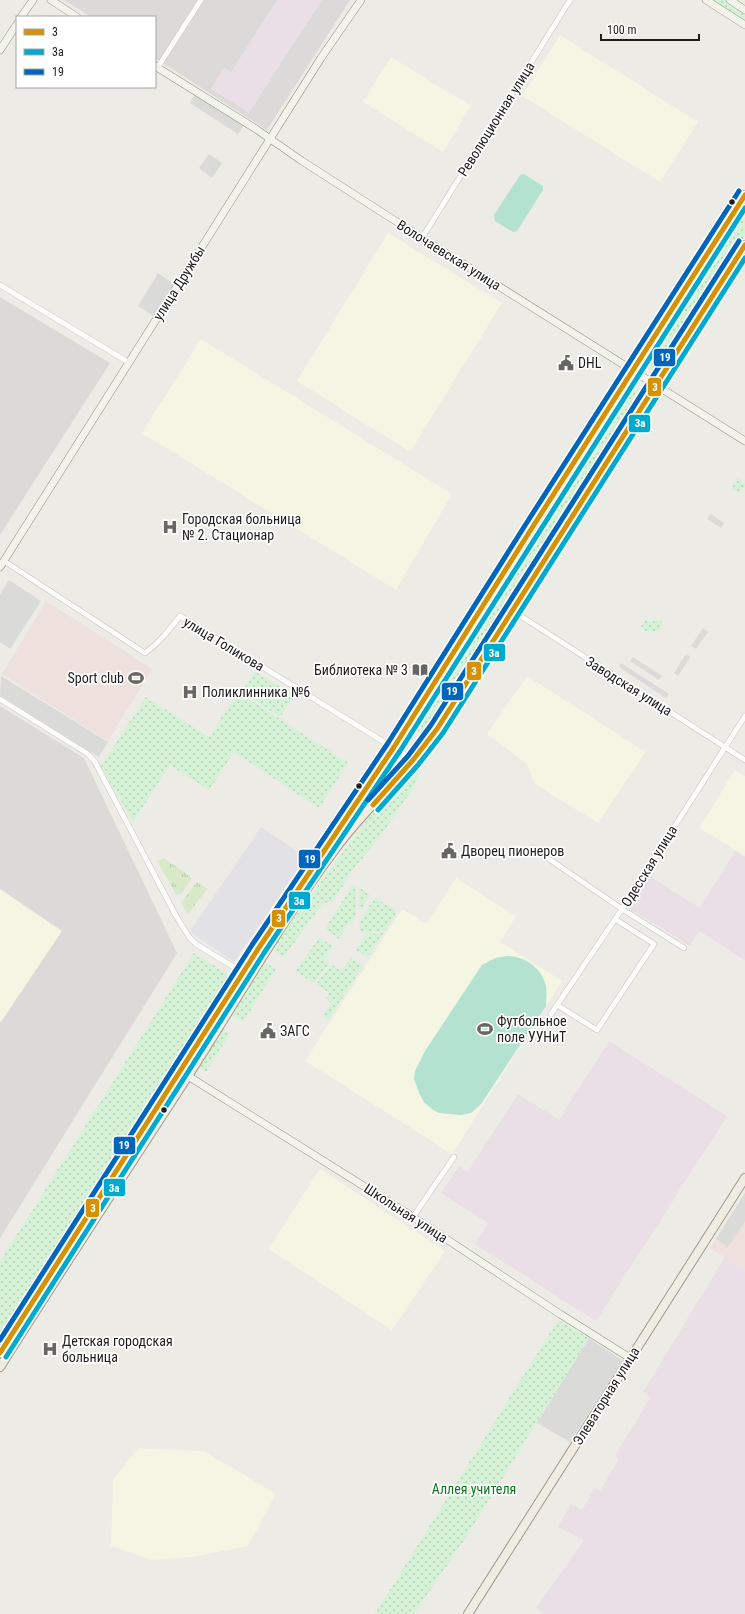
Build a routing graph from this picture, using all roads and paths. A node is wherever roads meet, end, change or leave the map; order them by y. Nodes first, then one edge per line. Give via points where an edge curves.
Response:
1 (33, 0) edge
2 (51, 0) edge
3 (201, 0) edge
4 (361, 0) edge
5 (570, 0) edge
6 (706, 0) edge
7 (730, 0) edge
8 (745, 10) edge
9 (22, 16) edge
10 (75, 16) edge
11 (745, 25) edge
12 (16, 26) edge
13 (0, 50) edge
14 (156, 67) edge
15 (271, 139) junction
16 (745, 195) edge
17 (422, 238) junction
18 (745, 245) edge
19 (0, 285) edge
20 (128, 362) junction
21 (634, 371) junction
22 (656, 385) junction
23 (745, 441) edge
24 (2, 564) edge
25 (513, 611) junction
26 (0, 699) edge
27 (745, 716) edge
28 (394, 747) junction
29 (726, 747) junction
30 (413, 760) junction
31 (745, 760) edge
32 (533, 848) dead end
33 (622, 909) junction
34 (615, 919) junction
35 (684, 948) dead end
36 (247, 974) junction
37 (557, 1005) junction
38 (551, 1014) dead end
39 (184, 1074) junction
40 (454, 1157) dead end
41 (745, 1178) edge
42 (413, 1217) junction
43 (0, 1353) edge
44 (630, 1358) junction
45 (0, 1367) edge
46 (468, 1614) edge

1 - 9 street
2 - 10 street
3 - 14 street
4 - 15 street, улица Дружбы via 321,58
5 - 17 street, Революционная улица
6 - 11 street
7 - 8 street
12 - 13 street
14 - 15 street, Волочаевская улица
15 - 17 street, Волочаевская улица
15 - 20 street, улица Дружбы
16 - 21 main road
17 - 21 street, Волочаевская улица
18 - 22 main road
19 - 20 street
20 - 24 street, улица Дружбы
21 - 22 street, Волочаевская улица
21 - 28 main road
22 - 23 street, Волочаевская улица
22 - 25 main road
24 - 28 street, улица Голикова via 145,653 165,635 180,616
25 - 29 street, Заводская улица
25 - 30 main road via 437,729
26 - 36 street via 88,754 189,937 196,944
27 - 29 street, Одесская улица
28 - 30 street, улица Голикова
28 - 36 main road
29 - 31 street, Заводская улица
29 - 33 street, Одесская улица
30 - 36 main road via 336,848
32 - 33 street
33 - 34 street, Одесская улица
33 - 35 street
34 - 37 street, Одесская улица
34 - 37 street via 654,944 598,1030
36 - 39 main road
37 - 38 street, Одесская улица
39 - 42 street, Школьная улица
39 - 43 main road
39 - 45 main road
40 - 42 street
41 - 44 main road, Элеваторная улица
42 - 44 street, Школьная улица
44 - 46 main road, Элеваторная улица

